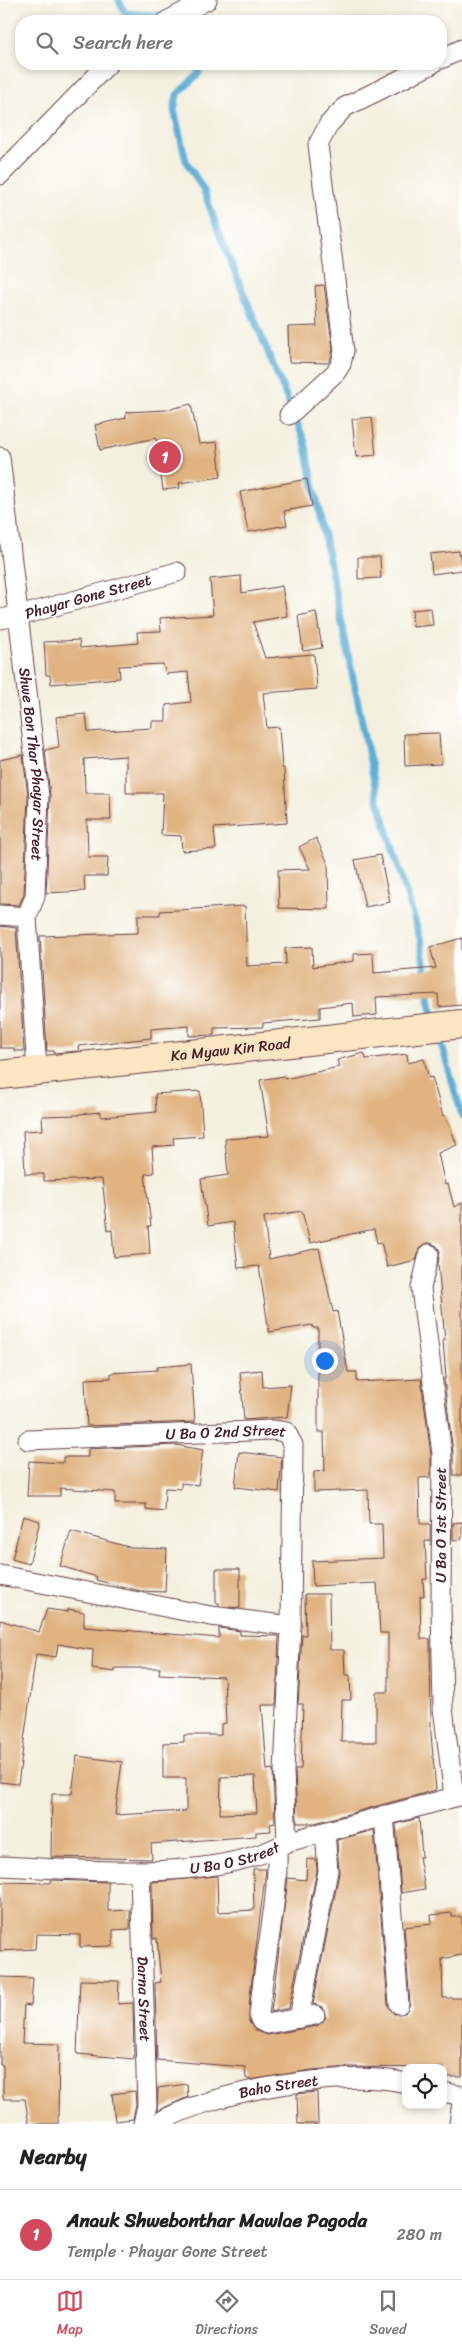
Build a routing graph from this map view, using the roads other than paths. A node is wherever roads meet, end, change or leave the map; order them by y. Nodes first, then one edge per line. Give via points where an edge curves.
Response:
1 (207, 0) edge
2 (178, 15) edge
3 (462, 49) edge
4 (447, 57) edge
5 (102, 70) edge
6 (420, 70) edge
7 (0, 175) edge
8 (288, 415) dead end
9 (0, 460) edge
10 (177, 572) dead end
11 (19, 616) junction
12 (0, 619) edge
13 (0, 915) edge
14 (27, 917) junction
15 (462, 1024) edge
16 (37, 1071) junction
17 (0, 1075) edge
18 (429, 1254) dead end
19 (28, 1440) dead end
20 (0, 1575) edge
21 (291, 1626) junction
22 (458, 1796) edge
23 (384, 1816) junction
24 (324, 1832) junction
25 (282, 1845) junction
26 (0, 1866) edge
27 (140, 1871) junction
28 (399, 2004) dead end
29 (402, 2082) edge
30 (447, 2093) edge
31 (462, 2096) edge
32 (462, 2102) edge
33 (143, 2124) edge
34 (156, 2124) edge
35 (459, 2124) edge

1 - 2 street
3 - 4 street
5 - 7 street
6 - 8 street via 346,107 329,124 318,145 344,351 336,372
9 - 11 street, Shwe Bon Thar Phayar Street
10 - 11 street, Phayar Gone Street
11 - 12 street, Phayar Gone Street
11 - 14 street, Shwe Bon Thar Phayar Street via 39,796 35,896
13 - 14 street
14 - 16 street, Shwe Bon Thar Phayar Street
15 - 16 main road, Ka Myaw Kin Road
16 - 17 main road, Ka Myaw Kin Road
18 - 22 street, U Ba O 1st Street via 421,1288 442,1454 443,1708
19 - 21 street, U Ba O 2nd Street via 286,1432 293,1445
20 - 21 street via 211,1616
21 - 25 street, U Ba O 2nd Street
22 - 23 street, U Ba O Street
23 - 24 street, U Ba O Street
23 - 28 street
24 - 25 street, U Ba O Street
24 - 25 street, U Ba O 2nd Street via 328,1871 307,2016 267,2024 258,2017
25 - 27 street, U Ba O Street via 224,1864
26 - 27 street, U Ba O Street
27 - 33 street, Darna Street via 147,2105
29 - 34 street, Baho Street via 328,2079 272,2087 201,2103
30 - 31 street
32 - 35 street

